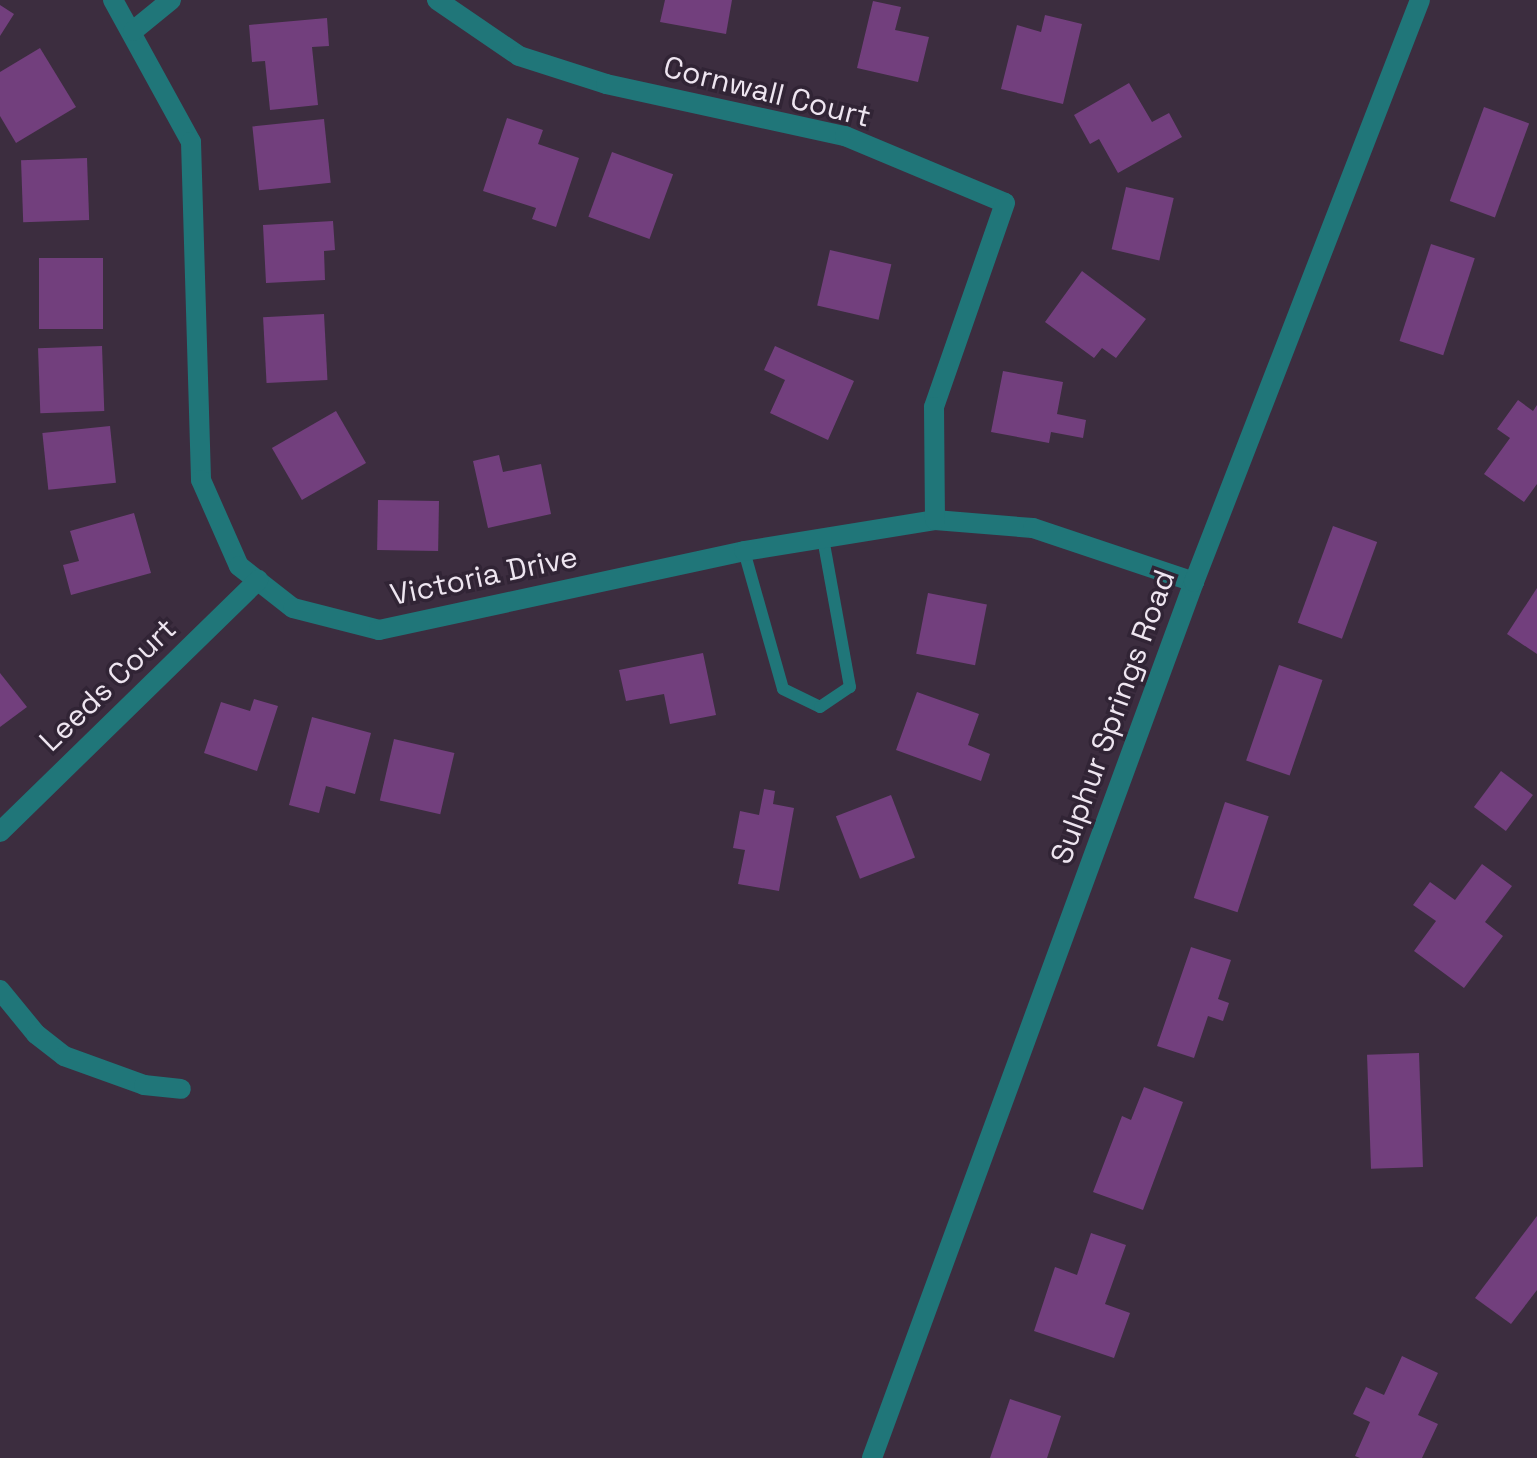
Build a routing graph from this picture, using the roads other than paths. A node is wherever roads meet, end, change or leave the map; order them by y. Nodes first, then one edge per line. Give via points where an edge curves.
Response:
1 (113, 0) edge
2 (171, 0) edge
3 (437, 0) edge
4 (1420, 0) edge
5 (133, 31) junction
6 (935, 520) junction
7 (823, 538) junction
8 (744, 551) junction
9 (258, 580) junction
10 (1194, 582) junction
11 (0, 832) edge
12 (0, 990) edge
13 (181, 1089) dead end
14 (872, 1458) edge

1 - 5 street, Victoria Drive
2 - 5 street
3 - 6 street, Cornwall Court via 519,56 606,84 845,136 1005,203 934,407
4 - 10 street, Sulphur Springs Road
5 - 9 street, Victoria Drive via 191,142 201,480 239,566
6 - 7 street, Victoria Drive
6 - 10 street, Victoria Drive via 1033,528
7 - 8 street, Victoria Drive
7 - 8 lane via 850,687 820,707 783,689
8 - 9 street, Victoria Drive via 379,630 293,608
9 - 11 street, Leeds Court
10 - 14 street, Sulphur Springs Road
12 - 13 street via 36,1034 64,1056 144,1085

